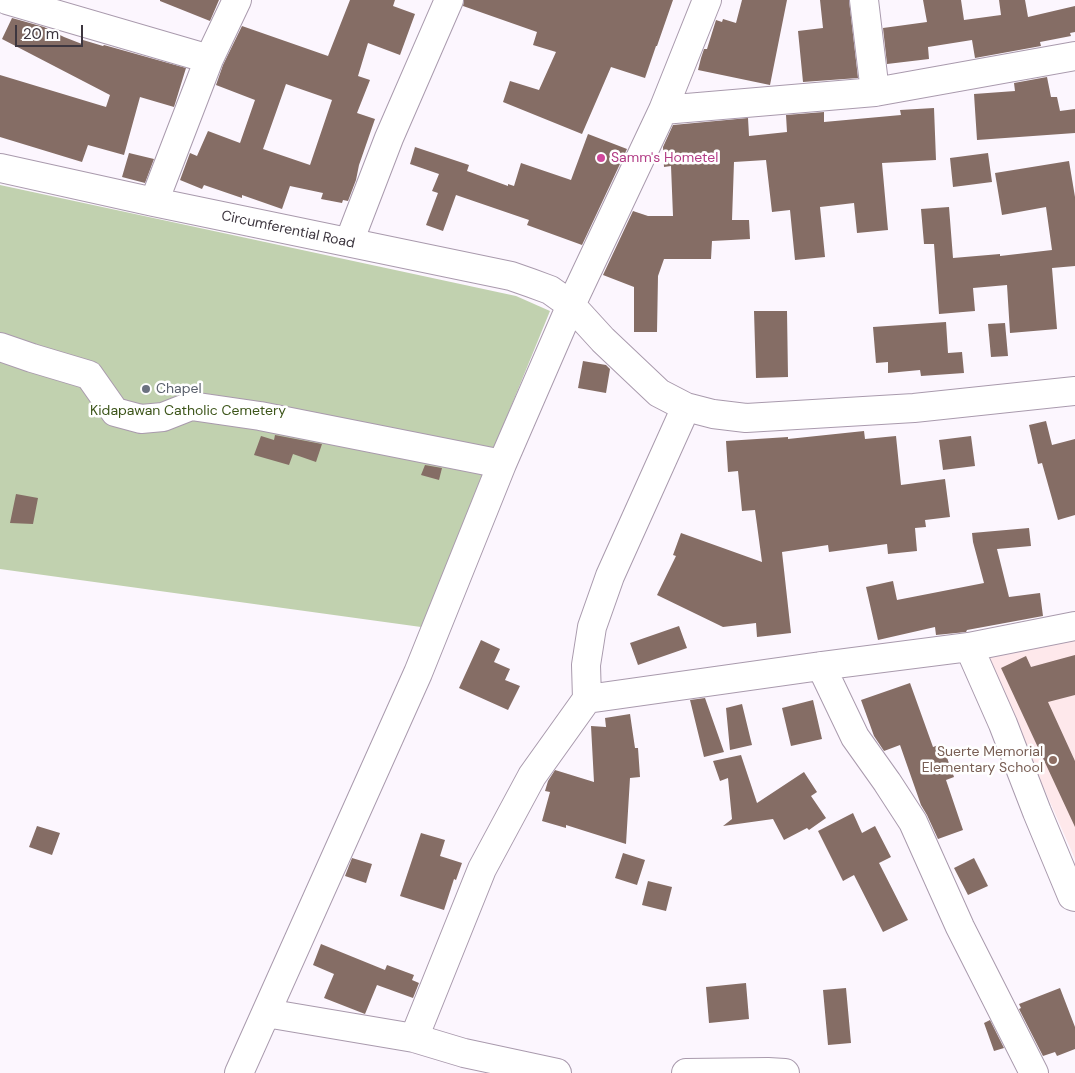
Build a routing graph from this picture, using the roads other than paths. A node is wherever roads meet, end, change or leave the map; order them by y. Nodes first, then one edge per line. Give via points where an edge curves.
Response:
1 (7, 0) edge
2 (237, 0) edge
3 (449, 0) edge
4 (707, 0) edge
5 (864, 0) edge
6 (1075, 56) edge
7 (209, 58) junction
8 (875, 92) junction
9 (663, 110) junction
10 (0, 168) edge
11 (154, 202) junction
12 (349, 242) junction
13 (571, 305) junction
14 (0, 347) edge
15 (1075, 391) edge
16 (686, 407) junction
17 (502, 464) junction
18 (1075, 626) edge
19 (969, 647) junction
20 (821, 666) junction
21 (587, 700) junction
22 (1075, 896) edge
23 (266, 1013) junction
24 (414, 1038) junction
25 (239, 1073) edge
26 (557, 1073) edge
27 (686, 1073) edge
28 (785, 1073) edge
29 (1034, 1073) edge

1 - 7 street
2 - 7 street
3 - 12 street via 389,138
4 - 9 street
5 - 8 street
6 - 8 street
7 - 11 street
8 - 9 street
9 - 13 street
10 - 11 street, Circumferential Road
11 - 12 street, Circumferential Road
12 - 13 street, Circumferential Road via 510,276 550,290
13 - 16 street, Circumferential Road via 659,393
13 - 17 street
14 - 17 street via 89,375 115,412 141,419 163,418 191,406 260,416
15 - 16 street, Circumferential Road via 914,408 746,418
16 - 21 street via 610,576 592,627 586,666
17 - 23 street via 418,673
18 - 19 street
19 - 20 street
19 - 22 street via 1072,896
20 - 21 street
20 - 29 street via 855,737 913,822 960,927
21 - 24 street via 532,776 482,869
23 - 24 street
23 - 25 street
24 - 26 street via 464,1053
27 - 28 street

